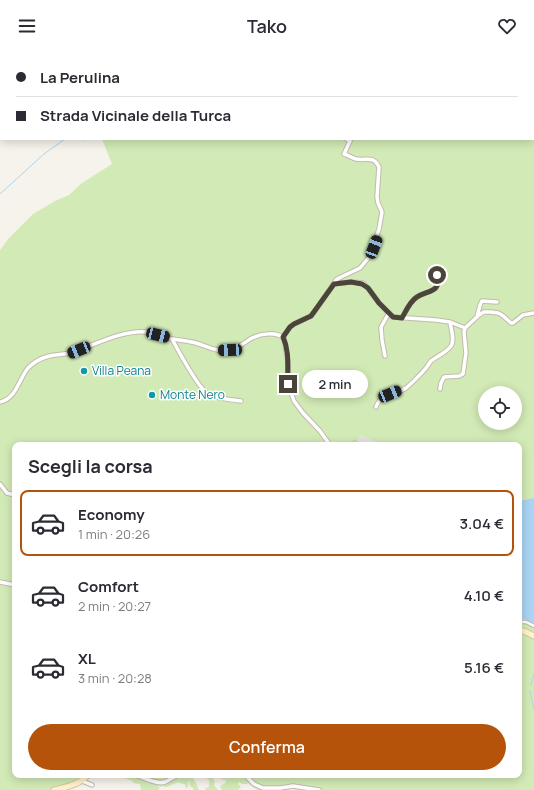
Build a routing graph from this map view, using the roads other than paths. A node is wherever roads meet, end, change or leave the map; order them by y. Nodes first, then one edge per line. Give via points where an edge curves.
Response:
1 (347, 140) edge
2 (437, 275) dead end
3 (334, 284) junction
4 (497, 302) dead end
5 (389, 313) junction
6 (534, 313) edge
7 (477, 316) junction
8 (402, 318) junction
9 (450, 322) junction
10 (465, 328) junction
11 (283, 337) junction
12 (172, 339) junction
13 (385, 356) dead end
14 (440, 389) dead end
15 (241, 401) dead end
16 (0, 402) edge
17 (376, 407) dead end
18 (328, 442) edge
19 (0, 484) edge
20 (12, 494) edge
21 (0, 582) edge
22 (12, 584) edge
23 (522, 622) edge
24 (534, 626) edge
25 (522, 631) edge
26 (534, 636) edge
27 (85, 778) edge
28 (143, 778) edge
29 (172, 778) edge
30 (248, 778) edge
31 (82, 781) junction
32 (92, 785) dead end
33 (54, 790) edge
34 (319, 790) edge

1 - 3 street via 350,142 344,154 356,158 369,158 380,167 378,203 382,212 370,256 360,268 339,278
2 - 8 street via 439,281 436,289 417,296
3 - 5 street via 362,284
3 - 11 street via 311,316 294,324
4 - 7 street via 482,301
5 - 8 street via 393,317
5 - 13 street via 381,327
6 - 7 street via 523,315 513,323 498,313 484,312
7 - 10 street
8 - 9 street
9 - 10 street
9 - 17 street via 453,342 451,346 430,362 406,388 382,397
10 - 14 street via 464,374 444,377
11 - 12 street via 275,334 262,335 232,350 221,351 194,342
11 - 18 street via 288,362 288,384 294,400
12 - 15 street via 200,386 208,394
12 - 16 street via 146,332 135,332 72,353 45,357 29,367 10,397
19 - 20 street via 7,493
21 - 22 street
23 - 24 street
25 - 26 main road
27 - 31 main road
28 - 29 street via 160,783
30 - 34 street via 263,788 293,786
31 - 32 street
31 - 33 main road

